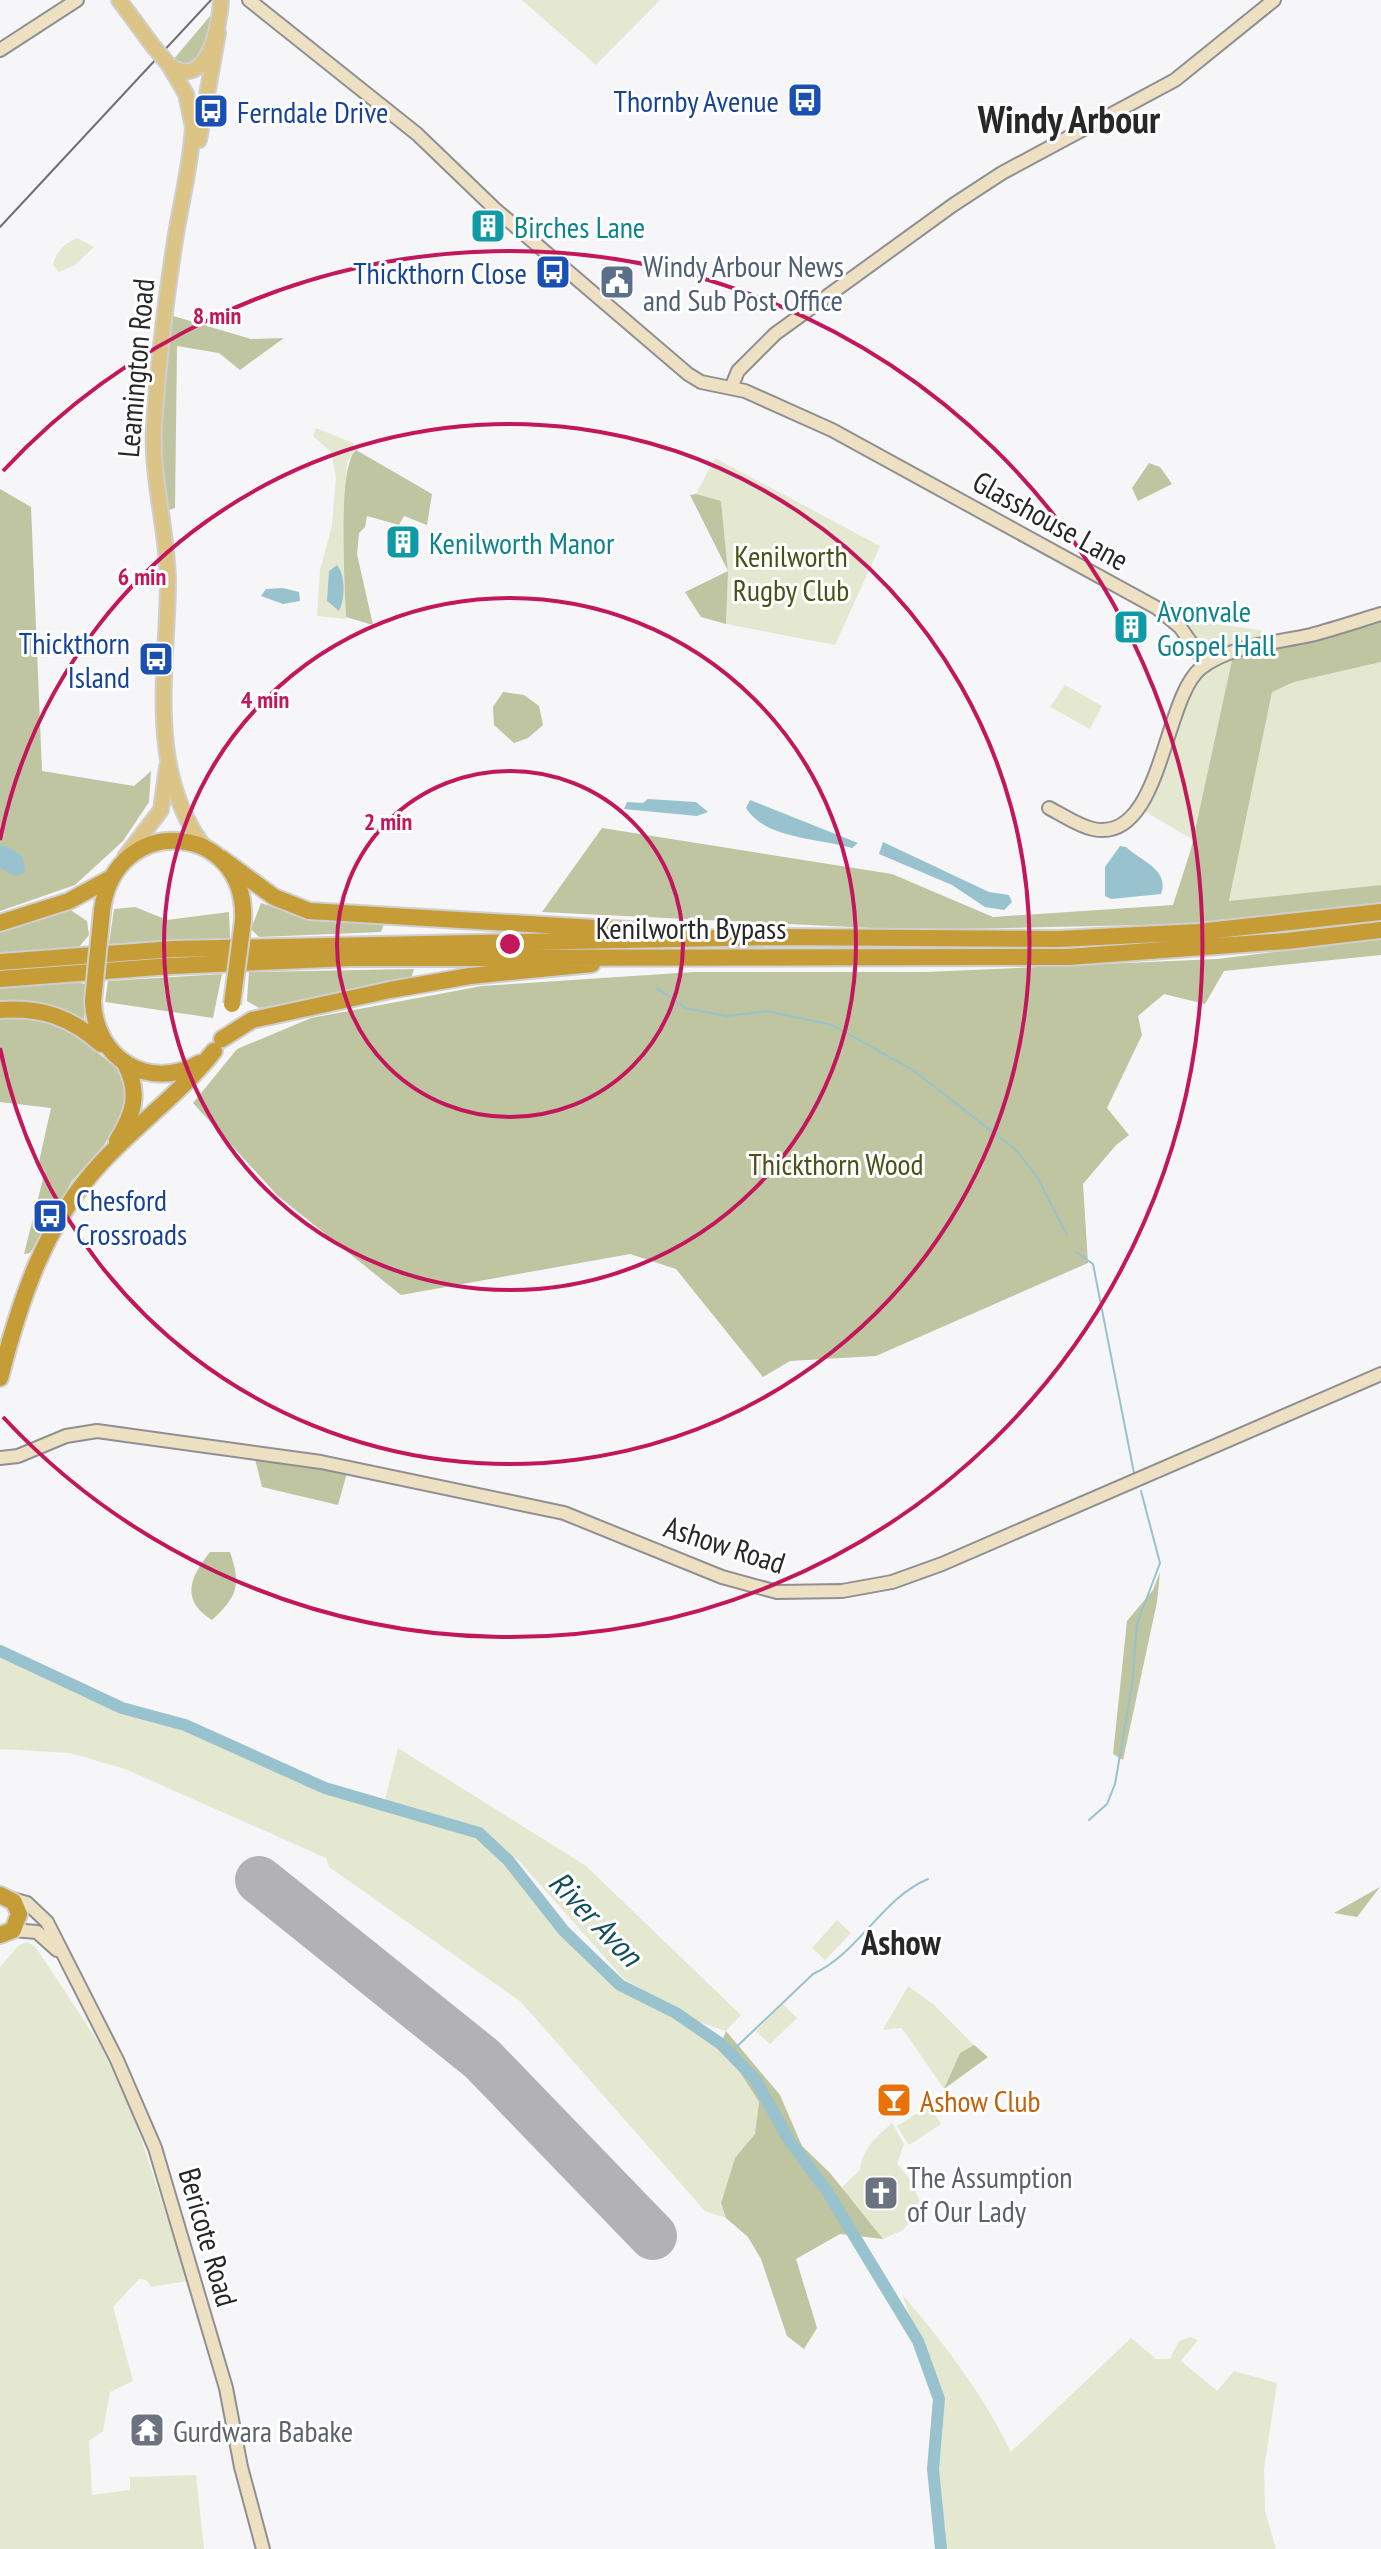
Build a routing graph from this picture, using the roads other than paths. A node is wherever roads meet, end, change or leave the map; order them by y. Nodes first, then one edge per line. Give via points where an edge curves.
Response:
1 (77, 0) edge
2 (110, 0) edge
3 (249, 0) edge
4 (1274, 0) edge
5 (224, 3) edge
6 (122, 6) edge
7 (218, 33) junction
8 (0, 50) edge
9 (169, 65) junction
10 (186, 182) junction
11 (731, 388) junction
12 (1381, 614) edge
13 (1206, 664) junction
14 (167, 751) junction
15 (1049, 808) dead end
16 (205, 848) junction
17 (221, 858) junction
18 (122, 861) junction
19 (111, 878) junction
20 (1381, 912) edge
21 (0, 923) edge
22 (1381, 930) edge
23 (731, 938) junction
24 (693, 955) junction
25 (0, 962) edge
26 (0, 979) edge
27 (0, 1010) edge
28 (218, 1045) junction
29 (120, 1060) junction
30 (110, 1153) junction
31 (1381, 1374) edge
32 (0, 1378) edge
33 (22, 1454) junction
34 (0, 1458) edge
35 (0, 1467) edge
36 (4, 1895) edge
37 (5, 1936) edge
38 (62, 1956) junction
39 (263, 2549) edge

1 - 8 street
2 - 6 street
3 - 11 street via 417,134 495,209 688,374
4 - 11 street via 1175,80 955,204 775,334 738,371
5 - 7 main road, Leamington Road
6 - 9 main road, Leamington Road, bridge
7 - 9 main road via 198,66 180,71
7 - 10 main road, Leamington Road
9 - 10 main road, Leamington Road via 191,114
10 - 14 main road, Leamington Road via 154,438 168,564 161,698
11 - 13 street, Glasshouse Lane via 832,430 1157,608 1180,627
12 - 13 street via 1261,643
13 - 15 street via 1187,684 1162,758 1129,820 1092,829
14 - 16 main road, Leamington Road
14 - 18 main road, Leamington Road via 161,810
16 - 17 highway
16 - 18 highway via 167,840 148,844
17 - 23 highway via 274,897 309,911
17 - 28 highway, bridge via 239,885 243,921 232,1004
18 - 19 highway
19 - 21 highway via 69,901
19 - 29 highway, bridge via 102,911 93,1001 99,1034
20 - 23 highway, Kenilworth Bypass via 1198,932 1059,939
22 - 24 highway, Kenilworth Bypass via 1068,957
23 - 25 highway, Kenilworth Bypass via 174,949
24 - 26 highway, Kenilworth Bypass via 351,958
24 - 28 highway via 470,976 390,990 252,1020
27 - 29 highway via 56,1014
28 - 29 highway via 192,1068 173,1074 144,1072
28 - 30 highway via 193,1076
29 - 30 highway via 133,1082 135,1103
30 - 32 highway via 67,1208 40,1254
31 - 33 street, Ashow Road via 942,1564 892,1582 808,1594 749,1586 552,1509 321,1462 107,1431 66,1436
33 - 34 street
33 - 35 street
36 - 37 highway via 19,1914
36 - 38 street, Bericote Road via 40,1914
37 - 38 street, Bericote Road via 37,1932
38 - 39 street, Bericote Road via 133,2094 162,2169 226,2388

